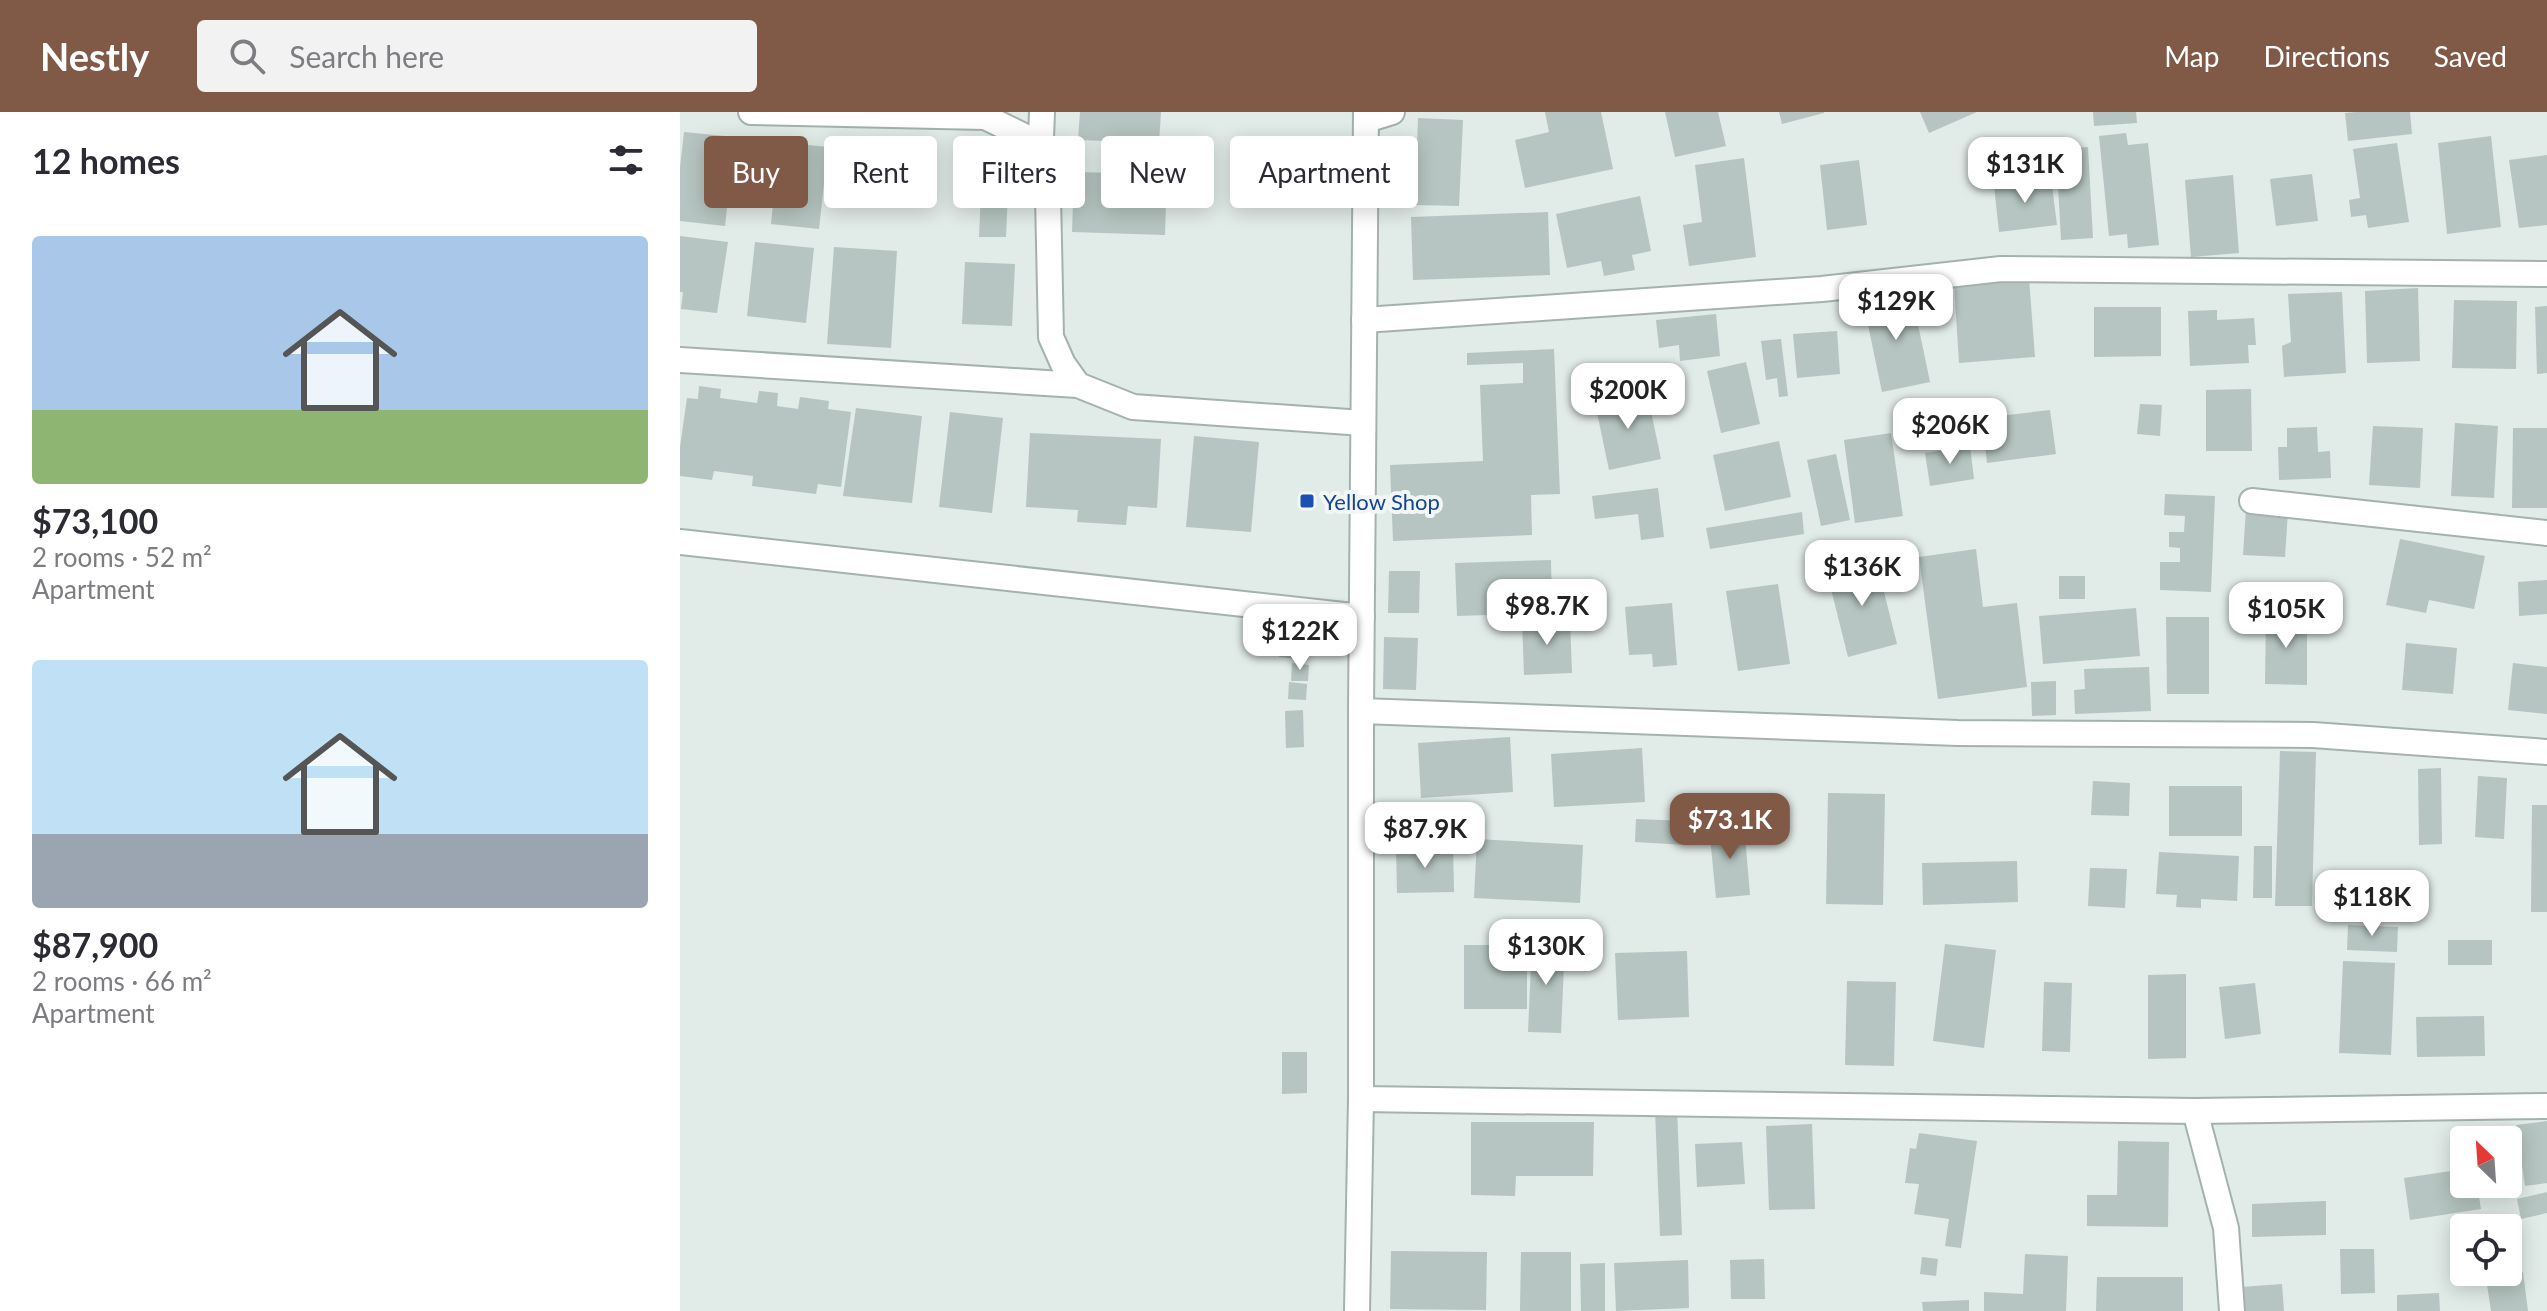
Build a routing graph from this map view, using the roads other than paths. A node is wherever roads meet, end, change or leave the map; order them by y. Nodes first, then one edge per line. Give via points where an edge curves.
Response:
1 (751, 112) edge
2 (1042, 112) edge
3 (1392, 112) edge
4 (1366, 116) edge
5 (1023, 136) edge
6 (1041, 136) edge
7 (1048, 208) edge
8 (2547, 274) edge
9 (1364, 320) junction
10 (680, 360) edge
11 (1078, 385) junction
12 (1363, 423) junction
13 (2252, 501) dead end
14 (2547, 533) edge
15 (680, 542) edge
16 (1362, 617) junction
17 (1361, 711) junction
18 (2547, 752) edge
19 (1361, 1099) junction
20 (2547, 1106) edge
21 (2195, 1111) junction
22 (1357, 1311) edge
23 (2232, 1311) edge

1 - 5 street via 985,117
2 - 6 street
3 - 4 street
4 - 9 street
7 - 11 street via 1051,337
8 - 9 street via 2001,269 1822,289
9 - 12 street
10 - 11 street
11 - 12 street via 1133,407
12 - 16 street
13 - 14 street
15 - 16 street
16 - 17 street
17 - 18 street via 1958,733 2313,735
17 - 19 street
19 - 21 street
19 - 22 street
20 - 21 street
21 - 23 street via 2226,1228

